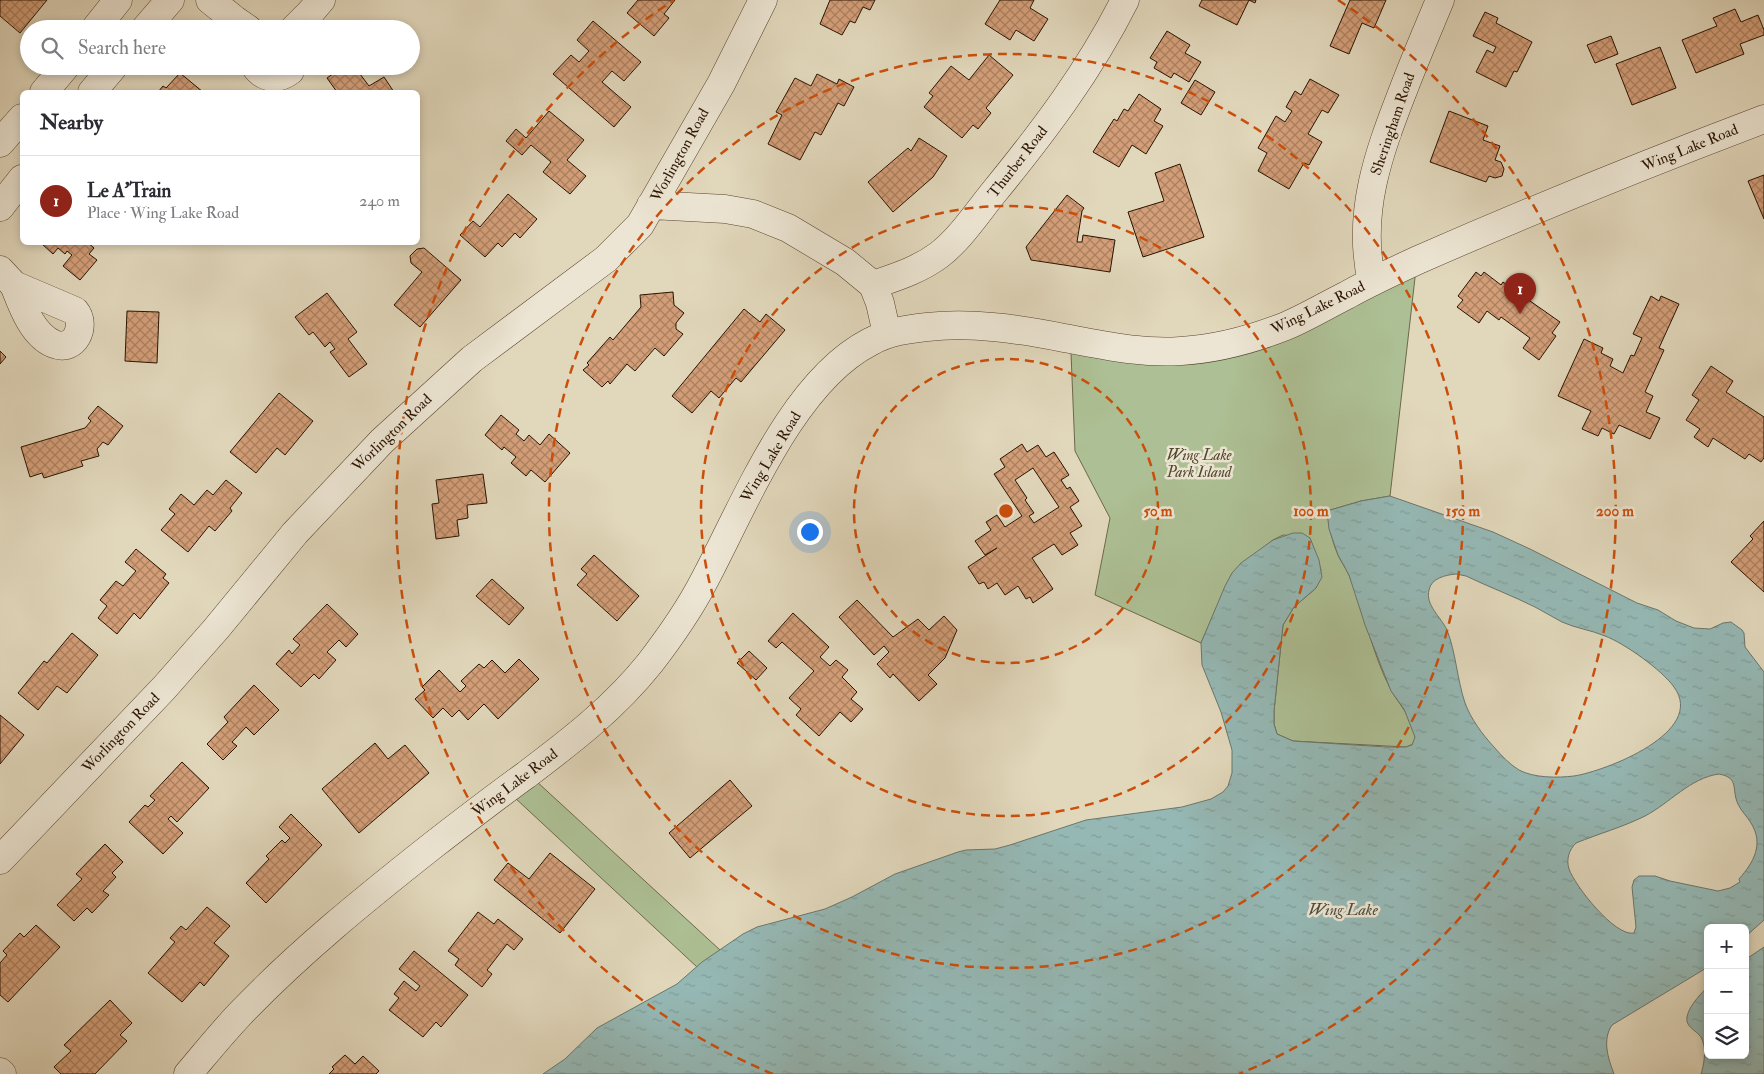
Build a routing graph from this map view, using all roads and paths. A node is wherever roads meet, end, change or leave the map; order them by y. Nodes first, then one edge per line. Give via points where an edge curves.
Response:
1 (118, 0) edge
2 (170, 0) edge
3 (210, 0) edge
4 (321, 0) edge
5 (763, 0) edge
6 (1125, 0) edge
7 (1440, 0) edge
8 (103, 20) edge
9 (153, 20) edge
10 (235, 20) edge
11 (303, 20) edge
12 (58, 75) edge
13 (106, 75) edge
14 (263, 75) edge
15 (283, 75) edge
16 (46, 90) edge
17 (94, 90) edge
18 (1764, 118) edge
19 (20, 120) edge
20 (0, 143) edge
21 (20, 182) edge
22 (652, 205) junction
23 (0, 207) edge
24 (1372, 282) junction
25 (873, 285) junction
26 (887, 334) junction
27 (0, 860) edge
28 (188, 1074) edge

1 - 8 street
2 - 9 street
3 - 10 street
4 - 11 street
5 - 22 street, Worlington Road via 721,84
6 - 25 street, Thurber Road via 1065,100 955,240 930,262
7 - 24 street, Sheringham Road via 1397,104 1374,176 1366,236
12 - 16 street
13 - 17 street
14 - 15 street via 278,78
18 - 24 street, Wing Lake Road via 1465,240
19 - 20 street
21 - 23 street
22 - 25 street via 725,208 771,220 837,257
22 - 27 street, Worlington Road via 640,225 606,259 472,359 382,441 294,533 164,688
24 - 26 street, Wing Lake Road via 1286,326 1202,349 1134,350 968,325 934,326
25 - 26 street
26 - 28 street, Wing Lake Road via 845,358 795,415 766,461 688,609 625,693 585,730 321,936 237,1017

